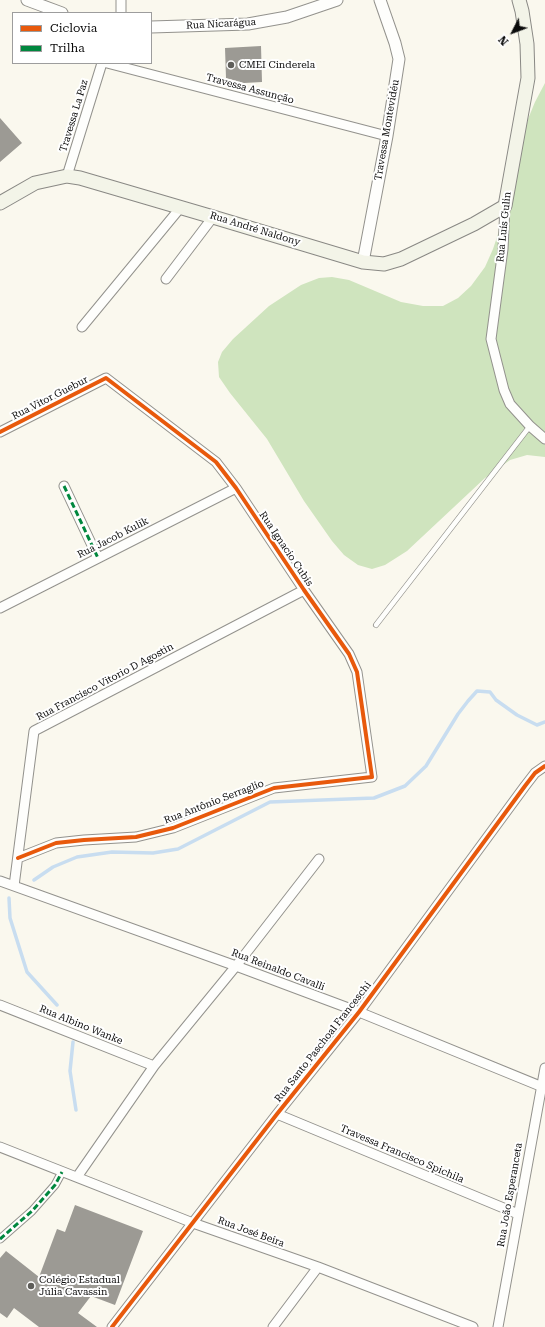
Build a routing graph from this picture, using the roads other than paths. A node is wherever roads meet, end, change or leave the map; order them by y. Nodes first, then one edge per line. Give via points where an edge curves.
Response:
1 (27, 0) edge
2 (121, 0) edge
3 (337, 0) edge
4 (380, 0) edge
5 (519, 0) edge
6 (59, 12) edge
7 (121, 12) edge
8 (152, 27) edge
9 (102, 64) edge
10 (111, 64) edge
11 (387, 136) junction
12 (67, 176) junction
13 (0, 203) edge
14 (505, 206) junction
15 (181, 207) junction
16 (213, 217) junction
17 (363, 262) junction
18 (166, 279) dead end
19 (82, 327) dead end
20 (106, 378) joint
21 (530, 426) junction
22 (0, 432) edge
23 (545, 439) edge
24 (64, 486) dead end
25 (236, 488) junction
26 (98, 558) junction
27 (304, 590) junction
28 (0, 608) edge
29 (376, 625) dead end
30 (545, 766) edge
31 (372, 777) joint
32 (18, 858) junction
33 (319, 858) dead end
34 (0, 881) edge
35 (14, 886) junction
36 (236, 966) junction
37 (0, 1005) edge
38 (359, 1012) junction
39 (154, 1066) junction
40 (545, 1068) edge
41 (543, 1087) edge
42 (277, 1114) junction
43 (0, 1147) edge
44 (62, 1172) junction
45 (77, 1178) junction
46 (518, 1214) junction
47 (193, 1223) junction
48 (0, 1239) edge
49 (318, 1267) junction
50 (112, 1327) edge
51 (273, 1327) edge
52 (473, 1327) edge
53 (498, 1327) edge

1 - 6 street
2 - 7 street
3 - 8 street, Rua Nicarágua via 287,17 248,24
4 - 11 street, Travessa Montevidéu via 399,59
5 - 14 main road, Rua Luís Gulin via 527,44 528,78
9 - 12 street, Travessa La Paz
10 - 11 street, Travessa Assunção
11 - 17 street, Travessa Montevidéu
12 - 13 main road, Rua André Naldony via 35,183
12 - 15 main road, Rua André Naldony
14 - 17 main road, Rua André Naldony via 401,259 384,264
14 - 21 street, Rua Luís Gulin via 503,249 491,339 510,404
15 - 16 main road, Rua André Naldony
15 - 19 street
16 - 17 main road, Rua André Naldony
16 - 18 street
20 - 22 street, Rua Vitor Guebur
20 - 25 street, Rua Ignacio Cubis via 216,462
21 - 23 street, Rua Luís Gulin
21 - 29 lane
24 - 26 street
25 - 26 street, Rua Jacob Kulik
25 - 27 street, Rua Ignacio Cubis
26 - 28 street, Rua Jacob Kulik
27 - 31 street, Rua Ignacio Cubis via 349,654 357,672
27 - 32 street, Rua Francisco Vitorio D Agostin via 34,731
30 - 38 street, Rua Santo Paschoal Franceschi via 525,786
31 - 32 street, Rua Antônio Serraglio via 274,788 173,828 136,837 56,843
32 - 35 street, Rua Francisco Vitorio D Agostin
33 - 36 street
34 - 35 street, Rua Reinaldo Cavalli
35 - 36 street, Rua Reinaldo Cavalli
36 - 38 street, Rua Reinaldo Cavalli
36 - 39 street
37 - 39 street, Rua Albino Wanke
38 - 41 street, Rua Reinaldo Cavalli
38 - 42 street, Rua Santo Paschoal Franceschi
39 - 45 street
40 - 41 street, Rua João Esperanceta
41 - 46 street, Rua João Esperanceta
42 - 46 street, Travessa Francisco Spichila
42 - 47 street, Rua Santo Paschoal Franceschi
43 - 44 street, Rua José Beira
44 - 45 street, Rua José Beira
44 - 48 street via 55,1185 32,1211
45 - 47 street, Rua José Beira
46 - 53 street, Rua João Esperanceta
47 - 49 street, Rua José Beira
47 - 50 street, Rua Santo Paschoal Franceschi
49 - 51 street
49 - 52 street, Rua José Beira

